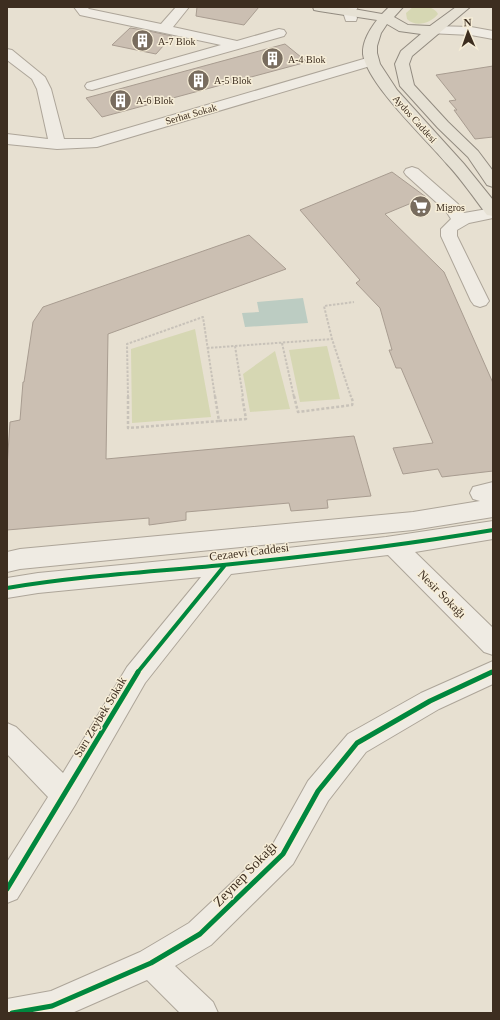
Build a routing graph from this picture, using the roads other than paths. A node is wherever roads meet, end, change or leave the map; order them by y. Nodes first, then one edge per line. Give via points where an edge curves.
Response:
1 (80, 7) edge
2 (183, 7) edge
3 (397, 7) edge
4 (324, 8) edge
5 (455, 9) edge
6 (386, 18) junction
7 (354, 21) edge
8 (493, 24) edge
9 (164, 29) junction
10 (433, 30) junction
11 (279, 33) dead end
12 (493, 35) edge
13 (238, 45) junction
14 (7, 53) edge
15 (372, 61) junction
16 (15, 76) dead end
17 (38, 77) junction
18 (92, 86) dead end
19 (7, 139) edge
20 (57, 144) junction
21 (412, 172) dead end
22 (493, 182) edge
23 (493, 212) edge
24 (461, 221) junction
25 (480, 301) dead end
26 (489, 497) edge
27 (493, 530) edge
28 (392, 544) junction
29 (7, 562) edge
30 (225, 565) junction
31 (7, 588) edge
32 (493, 644) edge
33 (493, 672) edge
34 (7, 736) edge
35 (65, 796) junction
36 (7, 888) edge
37 (151, 963) junction
38 (17, 1012) edge
39 (202, 1013) edge

1 - 9 street via 85,12
2 - 9 street
3 - 6 main road
4 - 7 main road
5 - 8 street
5 - 10 main road, Aydos Caddesi
6 - 7 main road
6 - 10 main road via 404,28
6 - 15 main road via 374,33 370,52
7 - 15 main road, Aydos Caddesi via 364,52
9 - 13 street
10 - 12 street via 471,31
10 - 22 main road, Aydos Caddesi via 406,54 402,64 407,86 473,154
11 - 13 street
13 - 18 street
14 - 17 street
15 - 20 street, Serhat Sokak via 92,144
15 - 23 main road, Aydos Caddesi via 388,88 453,161
16 - 17 street
17 - 20 street via 44,90
19 - 20 street, Serhat Sokak
21 - 24 street via 452,208
23 - 24 street
24 - 25 street via 452,224 449,236
26 - 29 street, Cezaevi Caddesi via 413,521 122,548
27 - 28 street, Cezaevi Caddesi
28 - 30 street, Cezaevi Caddesi
28 - 32 street, Nesir Sokağı
30 - 31 street, Cezaevi Caddesi
30 - 35 street, Sarı Zeybek Sokak via 136,675
33 - 37 street, Zeynep Sokağı via 430,701 357,743 318,791 282,854 200,934
34 - 35 street
35 - 36 street, Sarı Zeybek Sokak
37 - 38 street, Zeynep Sokağı via 52,1006
37 - 39 street

